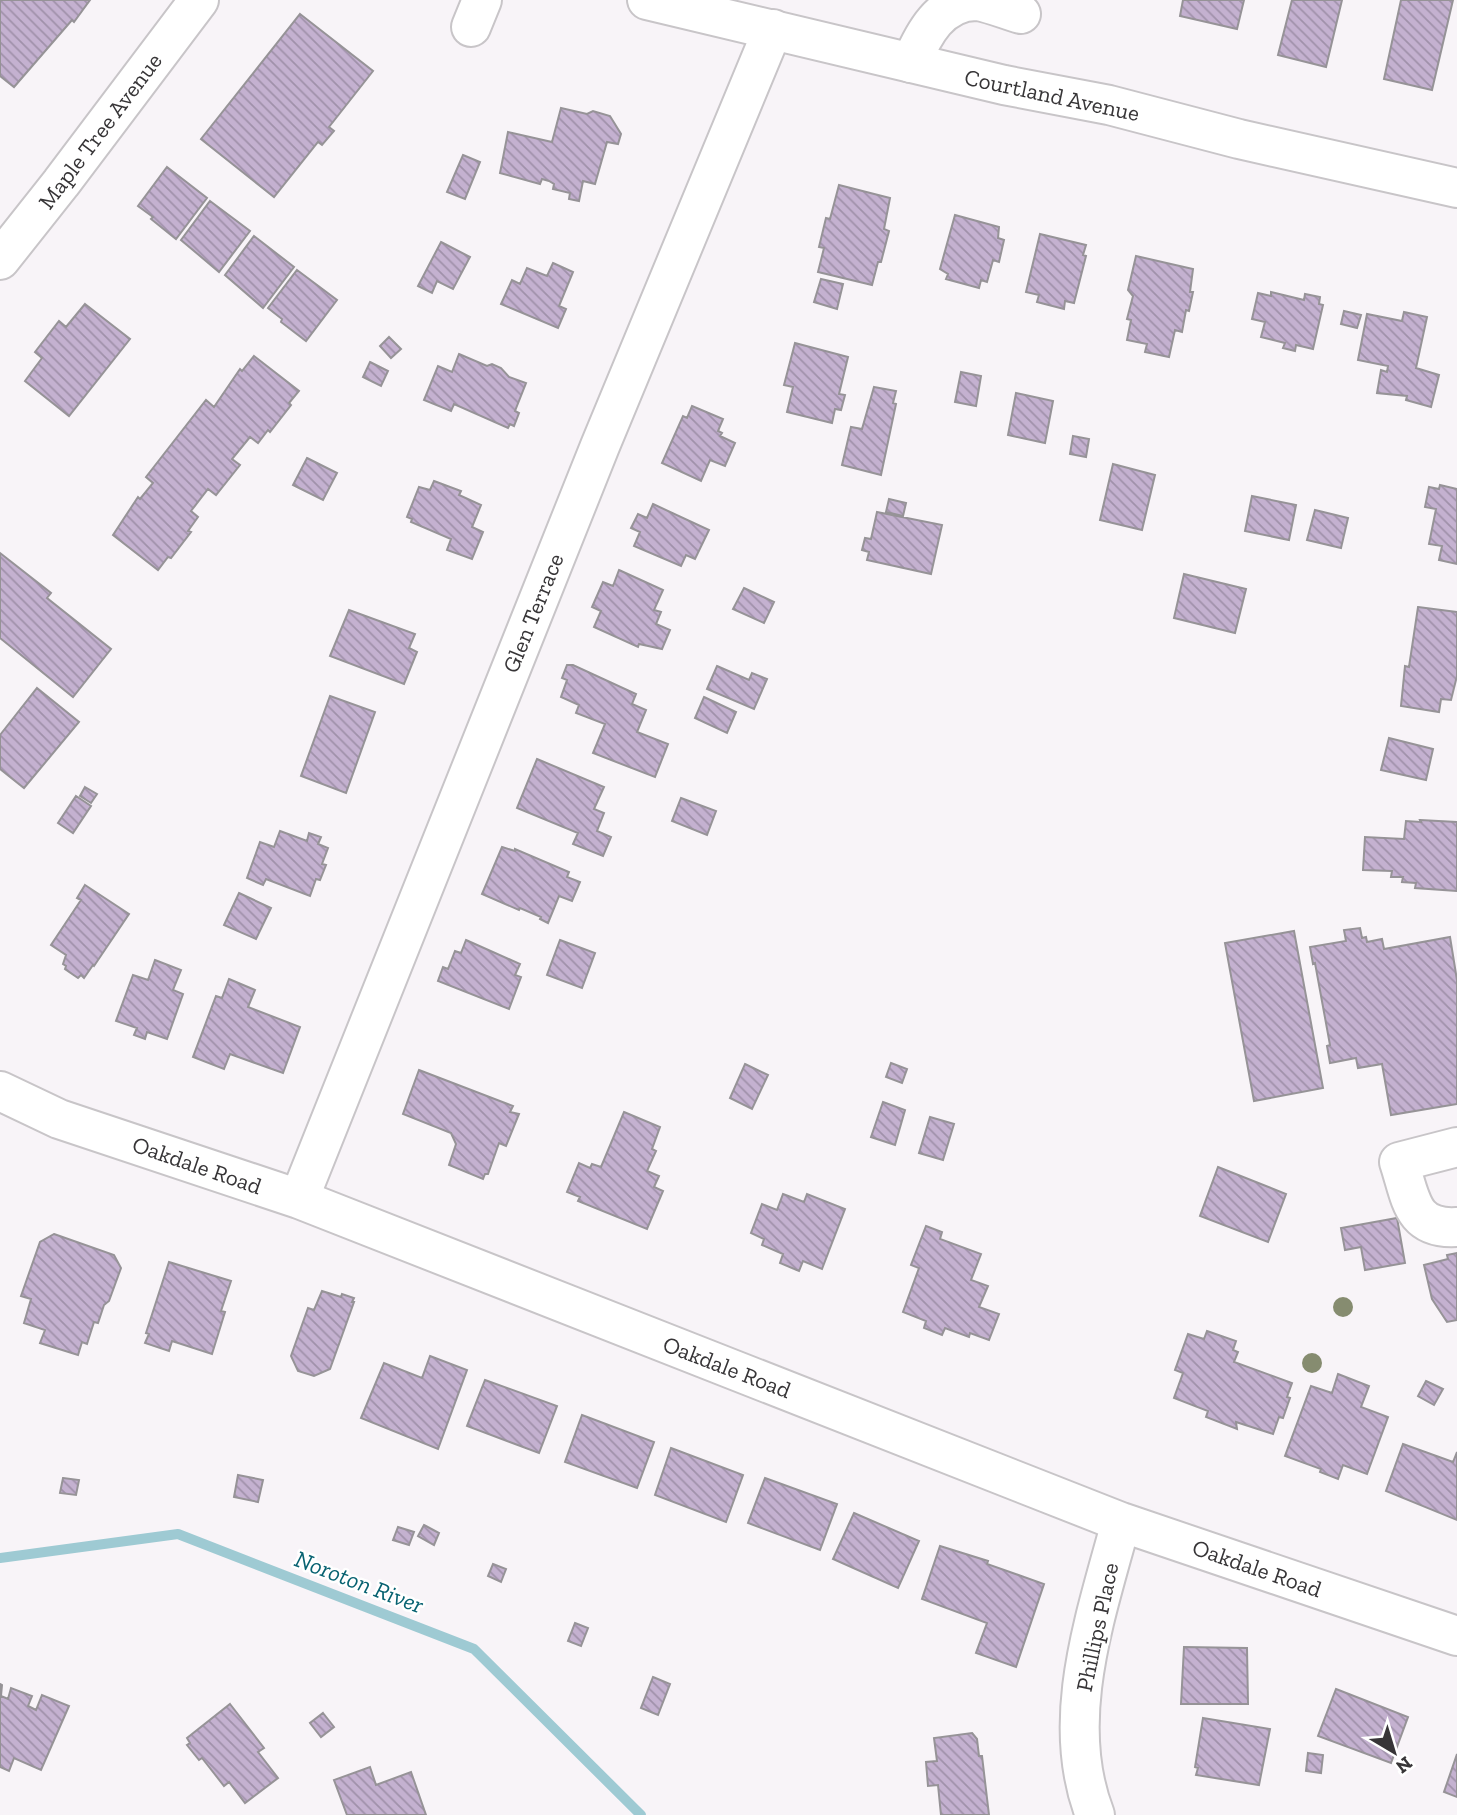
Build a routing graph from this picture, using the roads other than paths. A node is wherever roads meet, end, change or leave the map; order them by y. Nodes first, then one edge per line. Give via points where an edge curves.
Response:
1 (199, 0) edge
2 (647, 0) edge
3 (1021, 14) dead end
4 (773, 29) junction
5 (911, 63) junction
6 (1457, 188) edge
7 (0, 260) edge
8 (0, 1091) edge
9 (1457, 1147) edge
10 (299, 1199) junction
11 (1457, 1227) edge
12 (1121, 1521) junction
13 (1457, 1636) edge
14 (1095, 1815) edge

1 - 7 street, Maple Tree Avenue
2 - 4 street, Courtland Avenue
3 - 5 street via 976,1 957,3 927,28
4 - 5 street, Courtland Avenue
4 - 10 street, Glen Terrace
5 - 6 street, Courtland Avenue
8 - 10 street, Oakdale Road via 59,1119
9 - 11 street via 1399,1162 1414,1209 1423,1221
10 - 12 street, Oakdale Road
12 - 13 street, Oakdale Road
12 - 14 street, Phillips Place via 1083,1675 1078,1728 1084,1788

